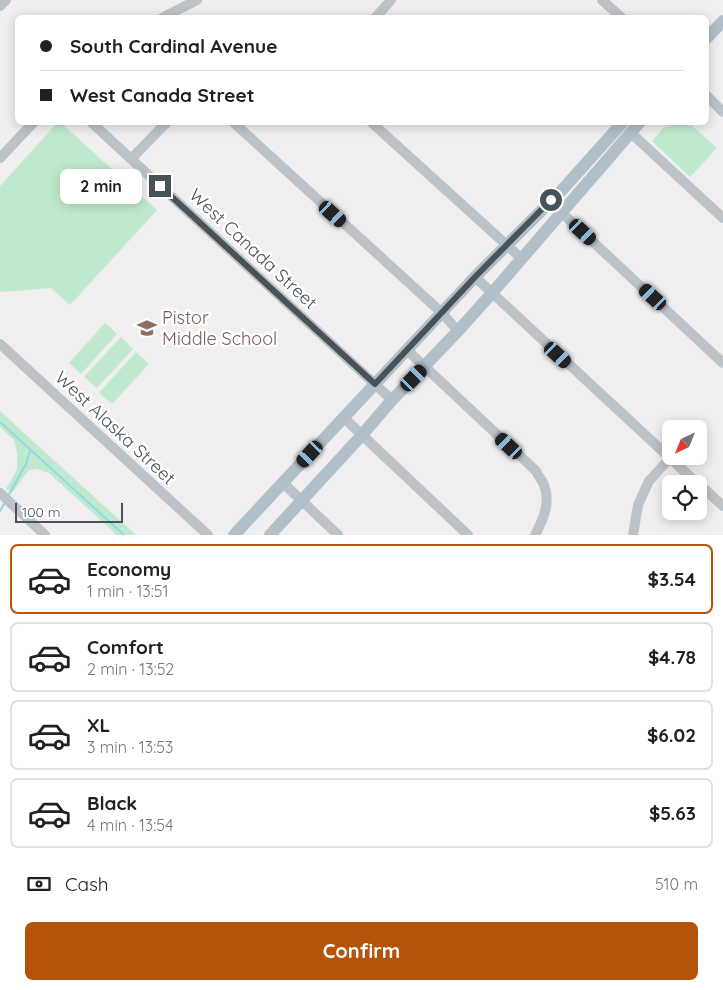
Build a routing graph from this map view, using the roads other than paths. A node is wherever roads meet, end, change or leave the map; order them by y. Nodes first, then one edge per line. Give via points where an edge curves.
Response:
1 (6, 0) edge
2 (197, 0) edge
3 (391, 0) edge
4 (602, 0) edge
5 (0, 6) edge
6 (168, 15) edge
7 (378, 15) edge
8 (619, 15) edge
9 (723, 21) edge
10 (709, 36) edge
11 (709, 99) edge
12 (723, 112) edge
13 (31, 125) edge
14 (94, 125) edge
15 (163, 125) edge
16 (236, 125) edge
17 (374, 125) edge
18 (627, 128) edge
19 (0, 141) edge
20 (8, 149) junction
21 (0, 158) edge
22 (131, 159) junction
23 (562, 213) junction
24 (723, 218) edge
25 (507, 246) junction
26 (522, 259) junction
27 (475, 277) junction
28 (492, 294) junction
29 (442, 312) junction
30 (458, 331) junction
31 (0, 344) edge
32 (407, 350) junction
33 (723, 363) edge
34 (425, 367) junction
35 (375, 384) junction
36 (392, 400) junction
37 (344, 418) junction
38 (362, 435) junction
39 (662, 451) edge
40 (664, 465) edge
41 (678, 465) edge
42 (689, 475) edge
43 (282, 483) junction
44 (707, 491) edge
45 (0, 494) edge
46 (301, 501) junction
47 (723, 506) edge
48 (45, 535) edge
49 (208, 535) edge
50 (234, 535) edge
51 (270, 535) edge
52 (338, 535) edge
53 (468, 535) edge
54 (535, 535) edge
55 (633, 535) edge

1 - 5 street
2 - 6 street
3 - 7 street
4 - 8 street
9 - 10 main road
11 - 12 street
13 - 20 street
14 - 22 street, West Canada Street
15 - 22 street
16 - 29 street
17 - 25 street
18 - 23 main road
18 - 24 street
18 - 25 main road
19 - 20 street
20 - 21 street
22 - 35 street, West Canada Street
23 - 26 main road
23 - 33 street
25 - 26 street
25 - 27 main road
26 - 28 main road
27 - 28 street
27 - 29 main road
28 - 30 main road
28 - 39 street
29 - 30 street
29 - 32 main road
30 - 34 main road
31 - 49 street, West Alaska Street
32 - 34 street
32 - 35 main road
34 - 36 main road
34 - 54 street via 536,471 545,486 547,502 544,519
35 - 36 street, West Canada Street
35 - 37 main road
36 - 38 main road
37 - 38 street
37 - 43 main road
38 - 46 main road
38 - 53 street
40 - 55 street via 649,481 638,505
41 - 42 street
43 - 46 street
43 - 50 main road
44 - 47 street
45 - 48 street
46 - 51 main road
46 - 52 street

